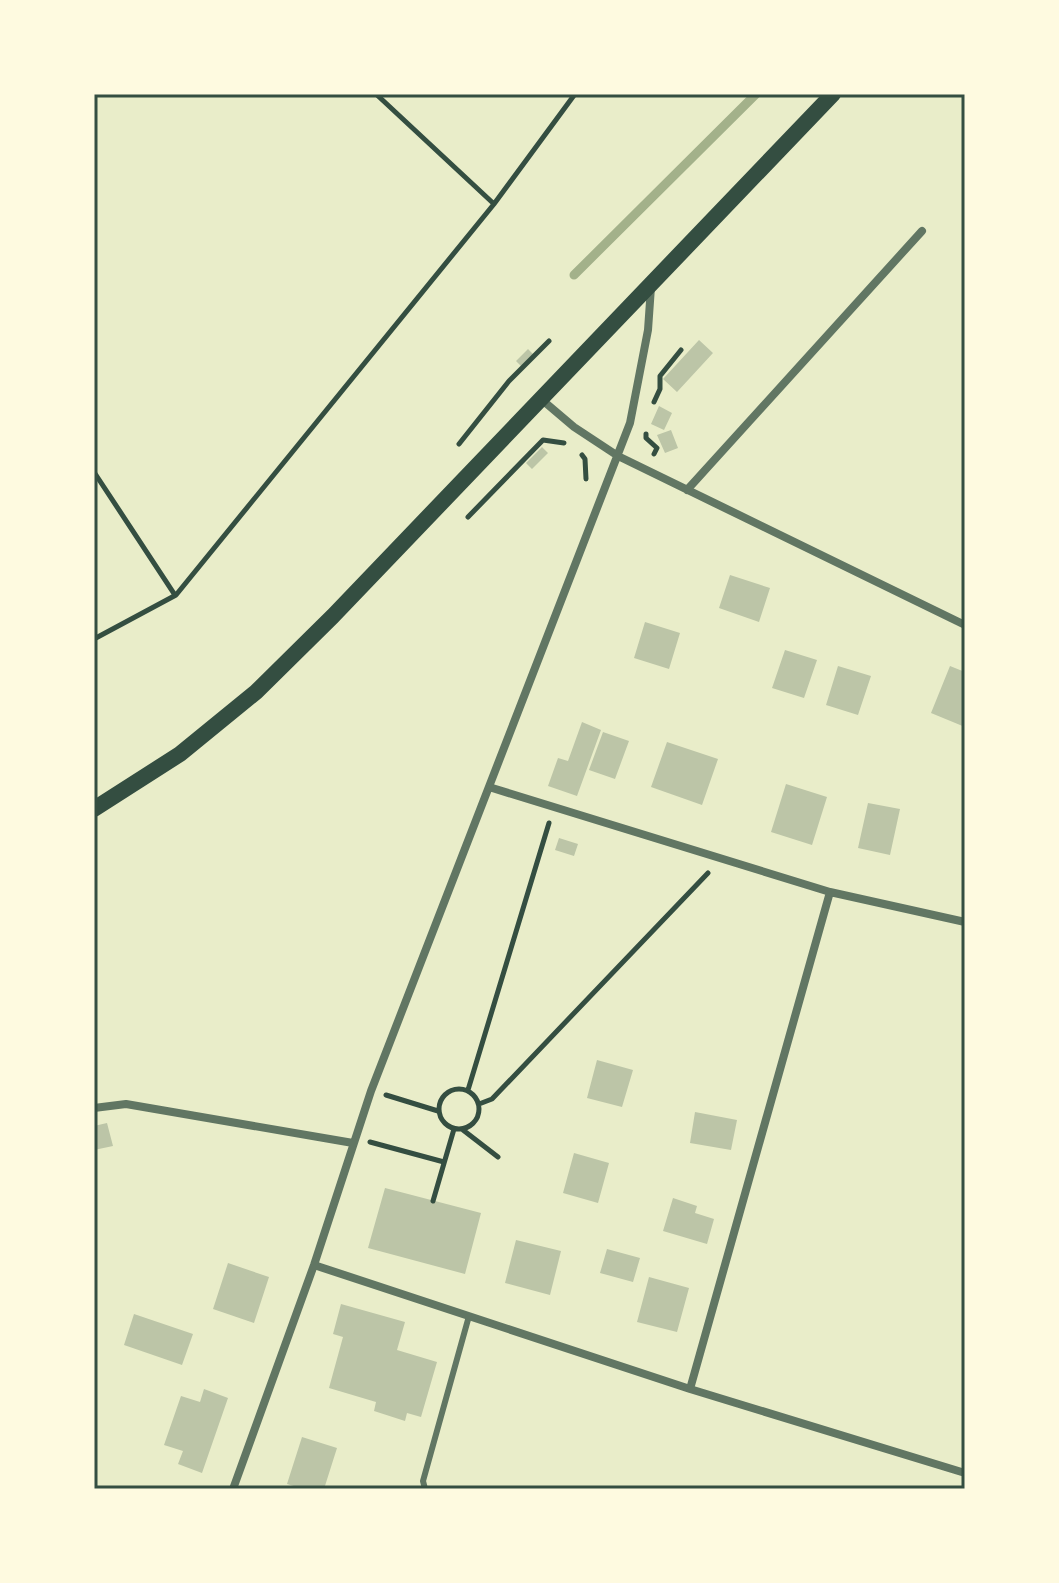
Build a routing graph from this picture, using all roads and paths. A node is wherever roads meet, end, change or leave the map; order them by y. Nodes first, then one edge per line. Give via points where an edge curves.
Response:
1 (376, 94) edge
2 (575, 94) edge
3 (833, 94) edge
4 (494, 204) junction
5 (922, 231) dead end
6 (651, 284) junction
7 (549, 341) dead end
8 (541, 399) junction
9 (459, 444) dead end
10 (569, 446) dead end
11 (577, 451) dead end
12 (618, 456) junction
13 (94, 472) edge
14 (584, 487) dead end
15 (687, 490) junction
16 (468, 517) dead end
17 (176, 595) junction
18 (965, 625) edge
19 (94, 639) edge
20 (489, 787) junction
21 (554, 807) junction
22 (94, 809) edge
23 (714, 867) dead end
24 (830, 892) junction
25 (965, 922) edge
26 (468, 1090) junction
27 (371, 1091) junction
28 (479, 1104) junction
29 (94, 1108) edge
30 (438, 1111) junction
31 (454, 1129) junction
32 (463, 1129) junction
33 (369, 1141) dead end
34 (353, 1143) junction
35 (498, 1157) dead end
36 (444, 1162) junction
37 (433, 1201) dead end
38 (314, 1265) junction
39 (469, 1316) junction
40 (690, 1389) junction
41 (965, 1473) edge
42 (233, 1489) edge
43 (425, 1489) edge

1 - 4 path
2 - 4 path
3 - 6 main road
4 - 17 path
5 - 15 street
6 - 8 main road
6 - 12 street via 639,380
7 - 9 path
8 - 12 street
8 - 22 main road via 256,692 180,754
10 - 16 path via 543,440
11 - 14 path via 585,459
12 - 15 street
12 - 20 street
13 - 17 path
15 - 18 street
17 - 19 path
20 - 21 street
20 - 27 street
21 - 24 street
21 - 26 path
23 - 28 path via 492,1099
24 - 25 street
24 - 40 street
26 - 28 path
26 - 30 path via 451,1090
27 - 30 path
27 - 34 street
28 - 32 path via 477,1120
29 - 34 street via 126,1104
30 - 31 path
31 - 32 path
31 - 36 path
32 - 35 path
33 - 36 path
34 - 38 street
36 - 37 path
38 - 39 street
38 - 42 street
39 - 40 street
39 - 43 lane
40 - 41 street

